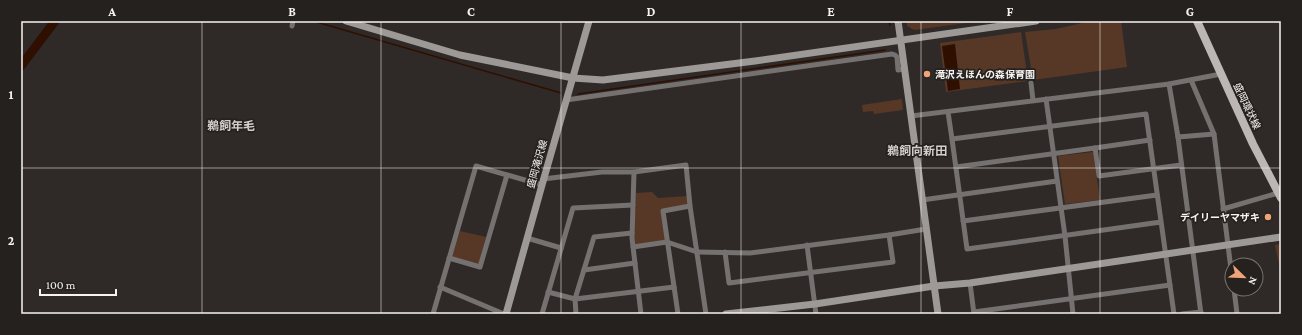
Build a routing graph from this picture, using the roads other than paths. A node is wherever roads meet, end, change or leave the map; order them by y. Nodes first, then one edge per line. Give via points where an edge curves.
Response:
1 (346, 21) edge
2 (590, 21) edge
3 (898, 21) edge
4 (1036, 21) edge
5 (1197, 21) edge
6 (1004, 23) edge
7 (901, 40) junction
8 (905, 69) junction
9 (1221, 74) junction
10 (573, 78) junction
11 (1191, 80) junction
12 (1031, 83) dead end
13 (1169, 84) junction
14 (1046, 99) junction
15 (566, 100) junction
16 (1033, 100) junction
17 (948, 112) junction
18 (911, 116) junction
19 (1050, 127) junction
20 (1214, 134) junction
21 (1178, 137) junction
22 (952, 139) junction
23 (1150, 140) junction
24 (1095, 148) junction
25 (1053, 154) junction
26 (1182, 164) junction
27 (956, 167) junction
28 (1154, 167) junction
29 (634, 172) junction
30 (507, 175) junction
31 (1057, 181) junction
32 (543, 182) junction
33 (960, 194) junction
34 (1157, 195) junction
35 (1280, 196) edge
36 (922, 200) junction
37 (633, 205) junction
38 (690, 206) junction
39 (1061, 208) junction
40 (1224, 209) junction
41 (963, 222) junction
42 (1161, 222) junction
43 (926, 228) junction
44 (632, 233) junction
45 (889, 235) junction
46 (1065, 236) junction
47 (1281, 237) edge
48 (527, 238) junction
49 (667, 242) junction
50 (807, 245) junction
51 (1228, 245) junction
52 (633, 247) junction
53 (561, 248) junction
54 (1194, 251) junction
55 (697, 252) junction
56 (725, 252) junction
57 (1166, 254) junction
58 (1230, 257) edge
59 (449, 258) junction
60 (635, 263) junction
61 (1068, 268) junction
62 (584, 270) junction
63 (810, 272) junction
64 (970, 283) junction
65 (1170, 285) junction
66 (934, 286) junction
67 (440, 287) junction
68 (674, 287) junction
69 (638, 291) junction
70 (548, 292) junction
71 (1235, 297) edge
72 (575, 299) junction
73 (1071, 300) junction
74 (815, 304) junction
75 (974, 313) edge
76 (1201, 313) edge
77 (433, 314) edge
78 (505, 314) edge
79 (542, 314) edge
80 (576, 314) edge
81 (641, 314) edge
82 (678, 314) edge
83 (706, 314) edge
84 (726, 314) edge
85 (816, 314) edge
86 (938, 314) edge
87 (1073, 314) edge
88 (1174, 314) edge
89 (1182, 314) edge
90 (1237, 314) edge

1 - 10 street via 460,55
2 - 10 street, 盛岡滝沢線
3 - 7 street
4 - 6 street
5 - 9 main road, 盛岡環状線
6 - 7 street
7 - 8 street
7 - 10 street via 604,80
8 - 15 street via 898,70 896,57 892,54
8 - 18 street
9 - 11 street
9 - 35 main road, 盛岡環状線
10 - 15 street, 盛岡滝沢線
11 - 13 street
11 - 20 street
12 - 16 street
13 - 14 street
13 - 21 street
14 - 16 street
14 - 19 street
15 - 32 street, 盛岡滝沢線
16 - 17 street
17 - 18 street
17 - 22 street
18 - 36 street
19 - 22 street
19 - 23 street via 1146,114
19 - 25 street
20 - 21 street
20 - 40 street
21 - 26 street
22 - 27 street
23 - 24 street
23 - 28 street
24 - 25 street
24 - 28 street via 1098,176
25 - 27 street
25 - 31 street
26 - 28 street
26 - 54 street
27 - 33 street
28 - 34 street
29 - 32 street via 602,172
29 - 37 street
29 - 38 street via 686,165
30 - 32 street
30 - 59 street via 476,166
30 - 59 street via 480,267
31 - 33 street
31 - 39 street
32 - 48 street, 盛岡滝沢線
33 - 36 street
33 - 41 street
34 - 39 street
34 - 42 street
35 - 40 street
36 - 43 street
37 - 44 street
37 - 53 street via 573,208
38 - 49 street via 662,211
38 - 55 street
39 - 41 street
39 - 46 street
40 - 51 street
41 - 46 street via 967,249
42 - 46 street
42 - 57 street
43 - 45 street
43 - 66 street
44 - 52 street
44 - 62 street via 594,237
45 - 50 street
45 - 63 street via 893,262
46 - 61 street
47 - 51 street
48 - 53 street
48 - 78 street, 盛岡滝沢線
49 - 52 street
49 - 55 street
49 - 68 street
50 - 56 street via 750,253
50 - 63 street
51 - 54 street
51 - 58 street
52 - 60 street
53 - 70 street
54 - 57 street
54 - 76 street
55 - 56 street
55 - 83 street
56 - 63 street via 729,283
57 - 61 street
57 - 65 street
59 - 67 street
60 - 62 street
60 - 69 street
61 - 64 street
61 - 73 street
62 - 72 street
63 - 74 street
64 - 66 street
64 - 75 street
65 - 73 street
65 - 88 street
66 - 74 street
66 - 86 street
67 - 77 street
67 - 78 street
68 - 69 street
68 - 82 street
69 - 72 street
69 - 81 street
70 - 72 street
70 - 79 street
71 - 90 street
72 - 80 street
73 - 75 street
73 - 87 street
74 - 84 street
74 - 85 street
76 - 89 street

